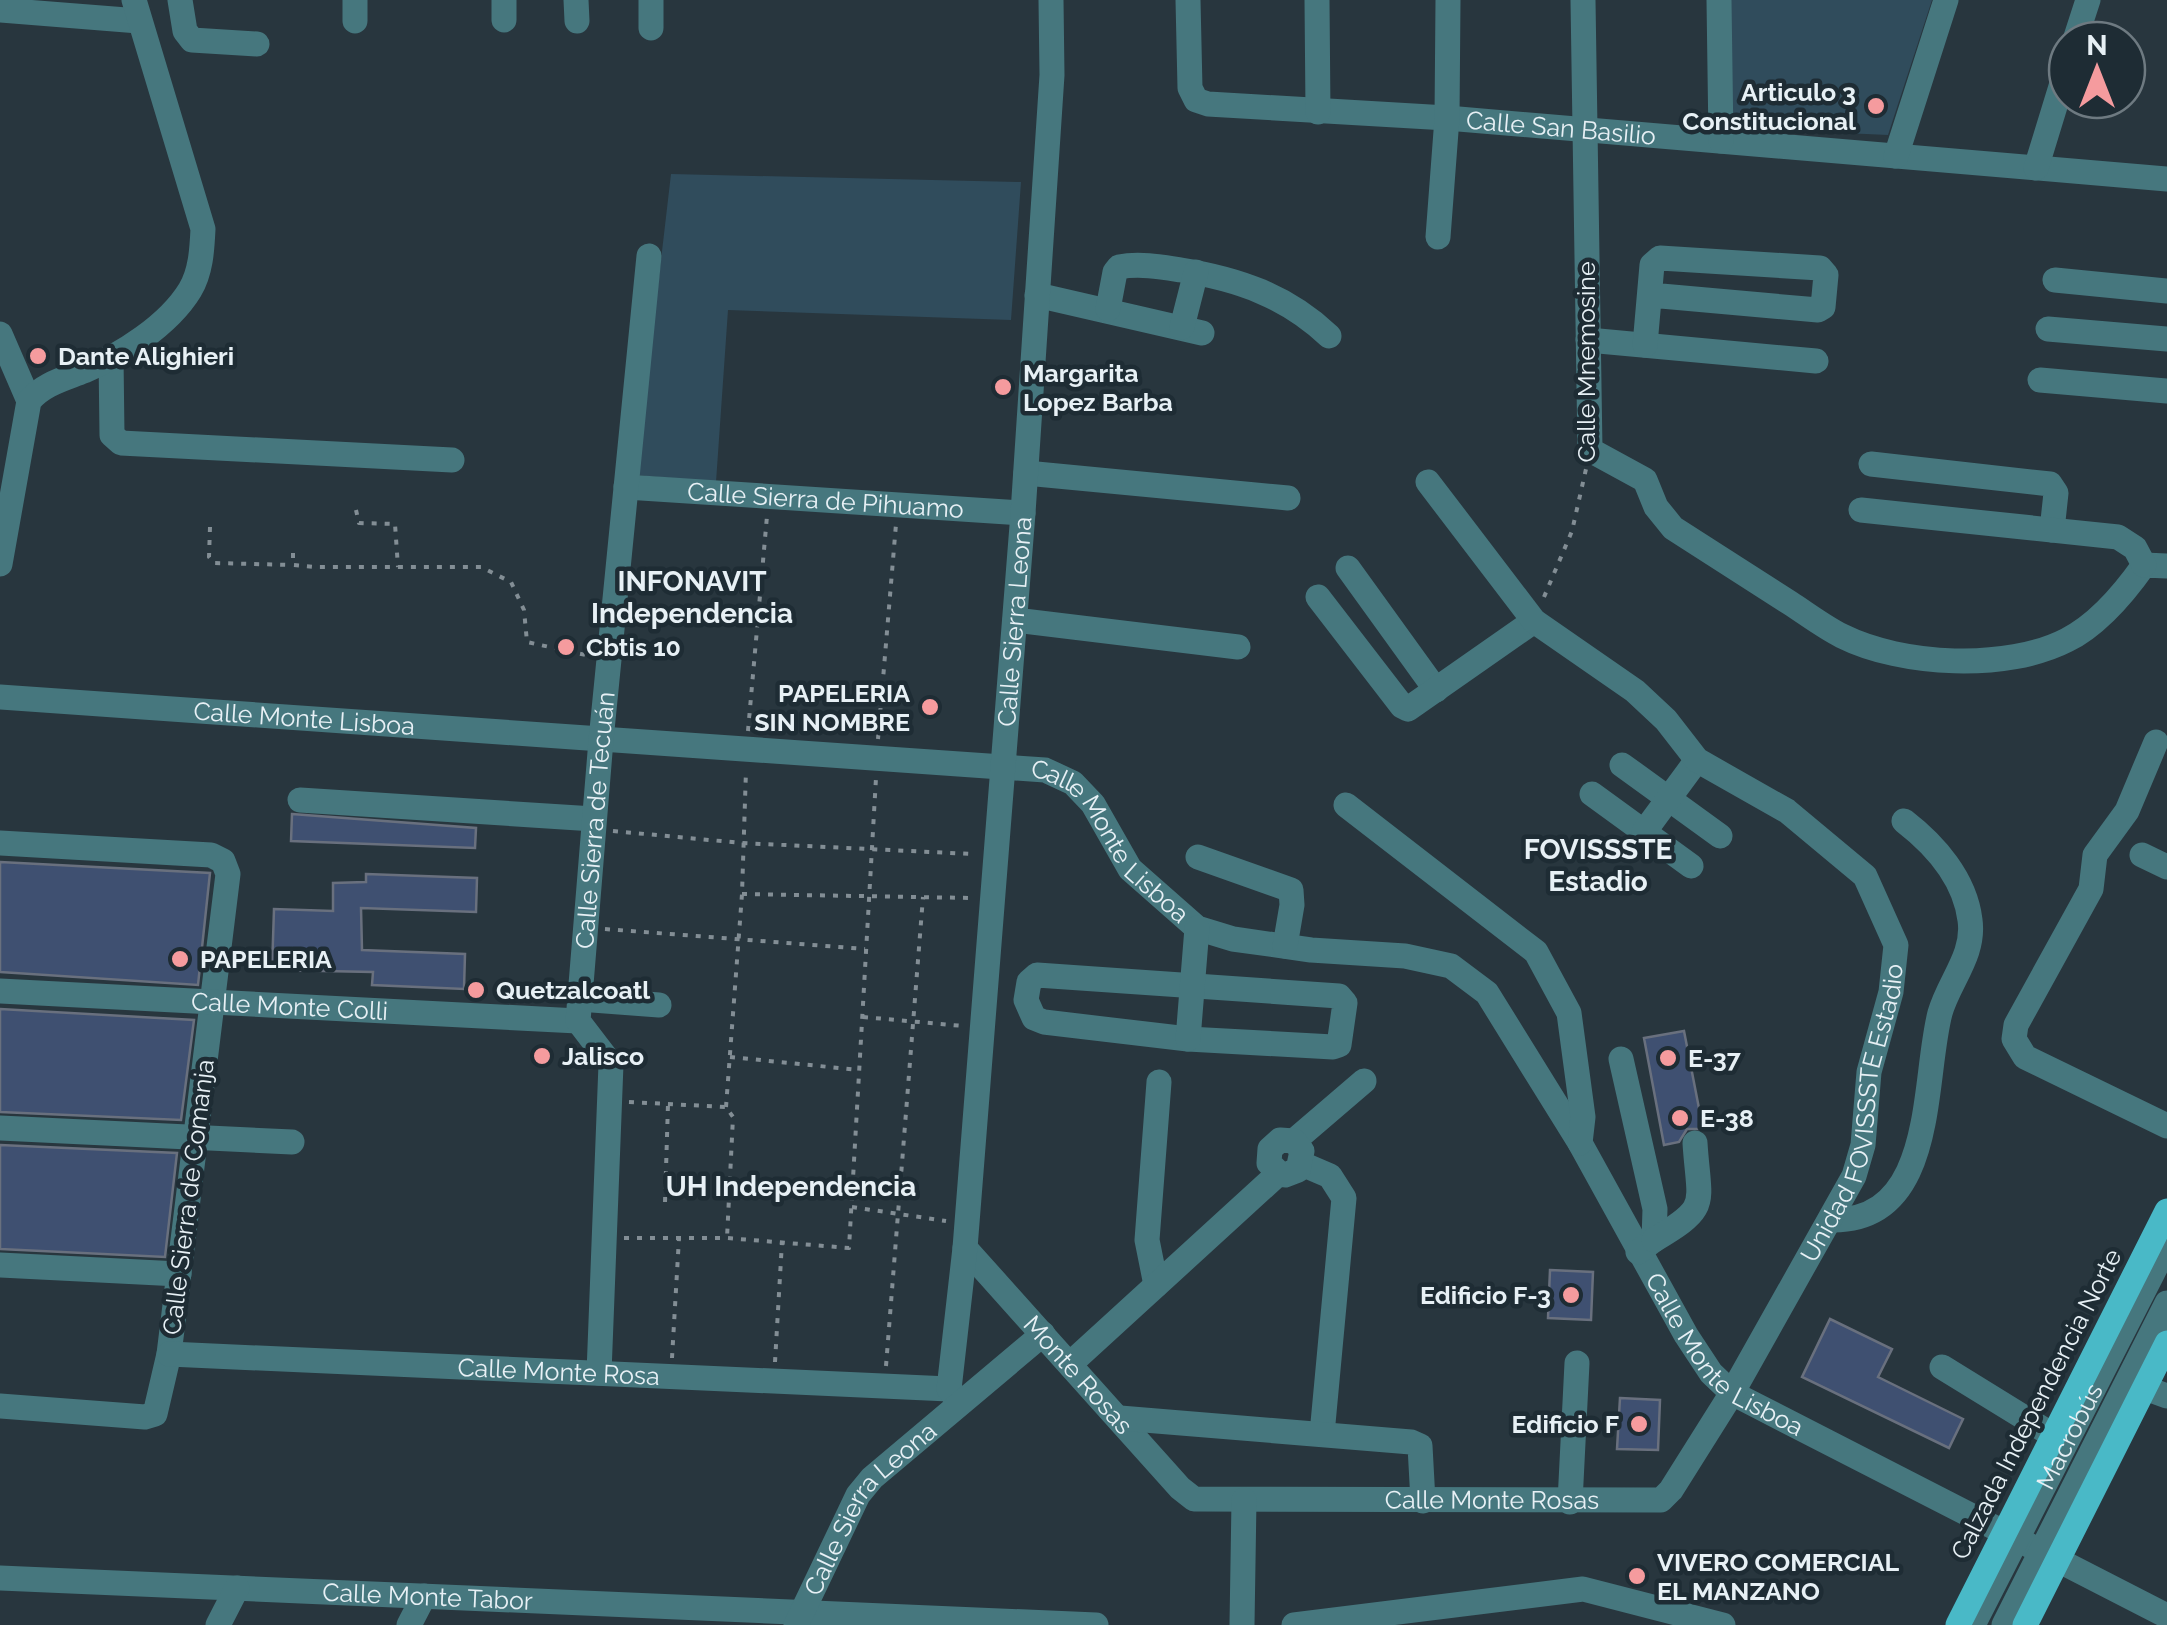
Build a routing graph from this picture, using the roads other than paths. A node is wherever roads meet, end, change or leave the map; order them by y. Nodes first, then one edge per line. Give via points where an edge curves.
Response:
1 (180, 0) edge
2 (651, 0) edge
3 (1051, 0) edge
4 (1188, 0) edge
5 (1317, 0) edge
6 (1448, 0) edge
7 (1583, 0) edge
8 (1720, 0) edge
9 (1946, 0) edge
10 (0, 10) edge
11 (137, 11) edge
12 (652, 28) dead end
13 (257, 44) dead end
14 (1318, 112) junction
15 (1448, 118) junction
16 (2051, 120) edge
17 (1584, 130) junction
18 (1721, 142) junction
19 (1896, 156) junction
20 (2036, 168) junction
21 (2167, 179) edge
22 (1438, 238) dead end
23 (649, 256) dead end
24 (1196, 272) junction
25 (2055, 280) dead end
26 (2167, 291) edge
27 (1038, 294) junction
28 (1650, 296) junction
29 (1108, 309) junction
30 (2048, 328) dead end
31 (0, 334) edge
32 (1329, 336) dead end
33 (2167, 339) edge
34 (1588, 340) junction
35 (1645, 345) junction
36 (111, 357) junction
37 (1816, 360) dead end
38 (2040, 380) dead end
39 (2167, 390) edge
40 (29, 401) junction
41 (452, 460) dead end
42 (1871, 464) dead end
43 (1026, 473) junction
44 (1428, 482) dead end
45 (626, 487) junction
46 (1288, 498) dead end
47 (1861, 510) dead end
48 (1023, 513) junction
49 (2052, 530) junction
50 (0, 564) edge
51 (2156, 566) edge
52 (1348, 568) dead end
53 (1318, 597) dead end
54 (1015, 620) junction
55 (1534, 621) junction
56 (1238, 646) dead end
57 (1436, 690) junction
58 (0, 697) edge
59 (601, 740) junction
60 (2156, 742) dead end
61 (1698, 760) junction
62 (1004, 765) junction
63 (1622, 765) dead end
64 (1592, 794) dead end
65 (1668, 799) junction
66 (300, 800) dead end
67 (1346, 806) dead end
68 (1904, 821) dead end
69 (594, 824) junction
70 (1644, 832) junction
71 (1720, 836) dead end
72 (0, 843) edge
73 (2142, 855) dead end
74 (1198, 857) dead end
75 (1691, 866) dead end
76 (2167, 867) edge
77 (1197, 928) junction
78 (1285, 946) junction
79 (1194, 987) junction
80 (0, 991) edge
81 (212, 1002) junction
82 (659, 1005) dead end
83 (578, 1010) junction
84 (1188, 1039) junction
85 (1621, 1059) dead end
86 (1364, 1081) dead end
87 (1159, 1082) dead end
88 (2167, 1126) edge
89 (0, 1128) edge
90 (196, 1137) junction
91 (292, 1142) dead end
92 (1580, 1143) junction
93 (1695, 1143) dead end
94 (1292, 1159) junction
95 (2167, 1211) edge
96 (1830, 1220) junction
97 (966, 1236) junction
98 (2167, 1245) edge
99 (1646, 1246) junction
100 (0, 1265) edge
101 (179, 1274) junction
102 (1156, 1285) junction
103 (2167, 1303) edge
104 (1043, 1334) junction
105 (2167, 1343) edge
106 (169, 1354) junction
107 (1577, 1363) dead end
108 (1070, 1364) junction
109 (1942, 1367) dead end
110 (599, 1372) junction
111 (2156, 1392) edge
112 (1732, 1393) junction
113 (954, 1396) junction
114 (0, 1406) edge
115 (1120, 1418) junction
116 (1322, 1434) junction
117 (2054, 1436) junction
118 (1194, 1499) joint
119 (1244, 1500) junction
120 (1423, 1501) junction
121 (1570, 1502) junction
122 (2010, 1536) junction
123 (2048, 1555) junction
124 (0, 1578) edge
125 (237, 1588) junction
126 (424, 1596) junction
127 (609, 1615) edge
128 (2167, 1616) edge
129 (799, 1619) edge
130 (2033, 1619) edge
131 (1680, 1620) edge
132 (1345, 1622) edge
133 (989, 1623) edge
134 (218, 1625) edge
135 (409, 1625) edge
136 (1096, 1625) edge
137 (1242, 1625) edge
138 (1294, 1625) edge
139 (1723, 1625) edge
140 (1958, 1625) edge
141 (1973, 1625) edge
142 (2004, 1625) edge

1 - 13 street via 192,40
2 - 12 street
3 - 27 street, Calle Sierra Leona
4 - 14 street, Calle San Basilio via 1190,88 1196,100
5 - 14 street
6 - 15 street
7 - 17 street, Calle Mnemosine
8 - 18 street
9 - 19 street
10 - 11 street
11 - 36 street via 203,228 202,258 190,290 166,317
14 - 15 street, Calle San Basilio
15 - 17 street, Calle San Basilio
15 - 22 street
16 - 20 street
17 - 18 street, Calle San Basilio
17 - 34 street, Calle Mnemosine
18 - 19 street, Calle San Basilio
19 - 20 street, Calle San Basilio
20 - 21 street, Calle San Basilio
23 - 45 street, Calle Sierra de Tecuán
24 - 29 street via 1119,267
24 - 29 street via 1192,330
24 - 32 street via 1269,294
25 - 26 street
27 - 29 street
27 - 43 street, Calle Sierra Leona
28 - 28 street via 1818,310 1826,275 1820,268 1660,258 1652,266
28 - 35 street
30 - 33 street
31 - 40 street
34 - 35 street
34 - 51 street, Calle Mnemosine via 1590,450 1644,480 1674,528 1842,636 1884,653 1981,660 2032,652 2069,640
35 - 37 street
36 - 40 street
36 - 41 street via 112,436 121,444
38 - 39 street
40 - 50 street
42 - 49 street via 2050,484 2056,494
43 - 46 street
43 - 48 street, Calle Sierra Leona
44 - 55 street, Unidad FOVISSSTE Estadio
45 - 48 street, Calle Sierra de Pihuamo
45 - 59 street, Calle Sierra de Tecuán
47 - 49 street
48 - 54 street, Calle Sierra Leona
49 - 51 street via 2124,539
52 - 57 street
53 - 57 street via 1402,706 1408,710
54 - 56 street
54 - 62 street, Calle Sierra Leona
55 - 57 street
55 - 61 street, Unidad FOVISSSTE Estadio via 1635,691
58 - 59 street, Calle Monte Lisboa
59 - 62 street, Calle Monte Lisboa
59 - 69 street, Calle Sierra de Tecuán
60 - 88 street via 2127,811 2095,856 2091,889 2014,1039 2025,1057
61 - 65 street
61 - 96 street, Unidad FOVISSSTE Estadio via 1787,811 1866,876 1896,945 1869,1072 1863,1144
62 - 77 street, Calle Monte Lisboa via 1045,770 1073,783 1130,869
62 - 97 street, Calle Sierra Leona
63 - 65 street
64 - 70 street
65 - 70 street
65 - 71 street
66 - 69 street
67 - 92 street via 1536,952 1569,1014 1584,1116
68 - 96 street via 1935,848 1958,883 1970,915 1969,946 1940,1015 1927,1112 1911,1169 1873,1210
69 - 83 street, Calle Sierra de Tecuán
70 - 75 street
72 - 81 street, Calle Sierra de Comanja via 223,861 228,874
73 - 76 street
74 - 78 street via 1291,890
77 - 78 street, Calle Monte Lisboa
77 - 79 street
78 - 92 street, Calle Monte Lisboa via 1450,966 1487,993
79 - 84 street
79 - 84 street via 1338,996 1345,1003 1342,1039 1333,1047
79 - 84 street via 1038,975 1028,982 1030,1011 1044,1022
80 - 81 street, Calle Monte Colli
81 - 83 street, Calle Monte Colli
81 - 90 street, Calle Sierra de Comanja
82 - 83 street, Calle Monte Colli
83 - 110 street via 611,1064
85 - 99 street via 1655,1209
86 - 94 street
87 - 102 street via 1146,1240
89 - 90 street
90 - 91 street
90 - 101 street, Calle Sierra de Comanja
92 - 99 street, Calle Monte Lisboa
93 - 99 street via 1694,1215
94 - 102 street
94 - 116 street via 1330,1176 1344,1198
95 - 117 main road, Calzada Independencia Norte
96 - 112 street, Unidad FOVISSSTE Estadio
97 - 104 street, Monte Rosas
97 - 113 street, Calle Sierra Leona
98 - 122 street, Macrobús
99 - 112 street, Calle Monte Lisboa via 1694,1348
100 - 101 street
101 - 106 street, Calle Sierra de Comanja
102 - 108 street
103 - 123 street, Macrobús
104 - 108 street, Monte Rosas
104 - 113 street, Calle Sierra Leona
105 - 111 main road
106 - 110 street, Calle Monte Rosa
106 - 114 street, Calle Sierra de Comanja via 155,1414
107 - 121 street
108 - 115 street, Monte Rosas
109 - 117 street
110 - 113 street, Calle Monte Rosa via 884,1386
111 - 123 main road
112 - 121 street, Calle Monte Rosas via 1661,1500
112 - 122 street, Calle Monte Lisboa
113 - 129 street, Calle Sierra Leona via 858,1495
115 - 116 street
115 - 118 street, Monte Rosas
116 - 120 street via 1420,1446
117 - 122 main road, Calzada Independencia Norte
118 - 119 street, Calle Monte Rosas
119 - 120 street, Calle Monte Rosas
119 - 137 street
120 - 121 street, Calle Monte Rosas
122 - 123 street, Calle Monte Lisboa
122 - 140 main road, Calzada Independencia Norte
122 - 141 street, Macrobús
123 - 128 street, Calle Monte Lisboa
123 - 130 main road
123 - 142 street, Macrobús
124 - 125 street, Calle Monte Tabor
125 - 126 street, Calle Monte Tabor
125 - 134 street
126 - 127 street, Calle Monte Tabor
126 - 135 street
127 - 129 street, Calle Monte Tabor
129 - 133 street, Calle Monte Tabor
131 - 132 street via 1582,1589
131 - 139 street
132 - 138 street
133 - 136 street, Calle Monte Tabor

